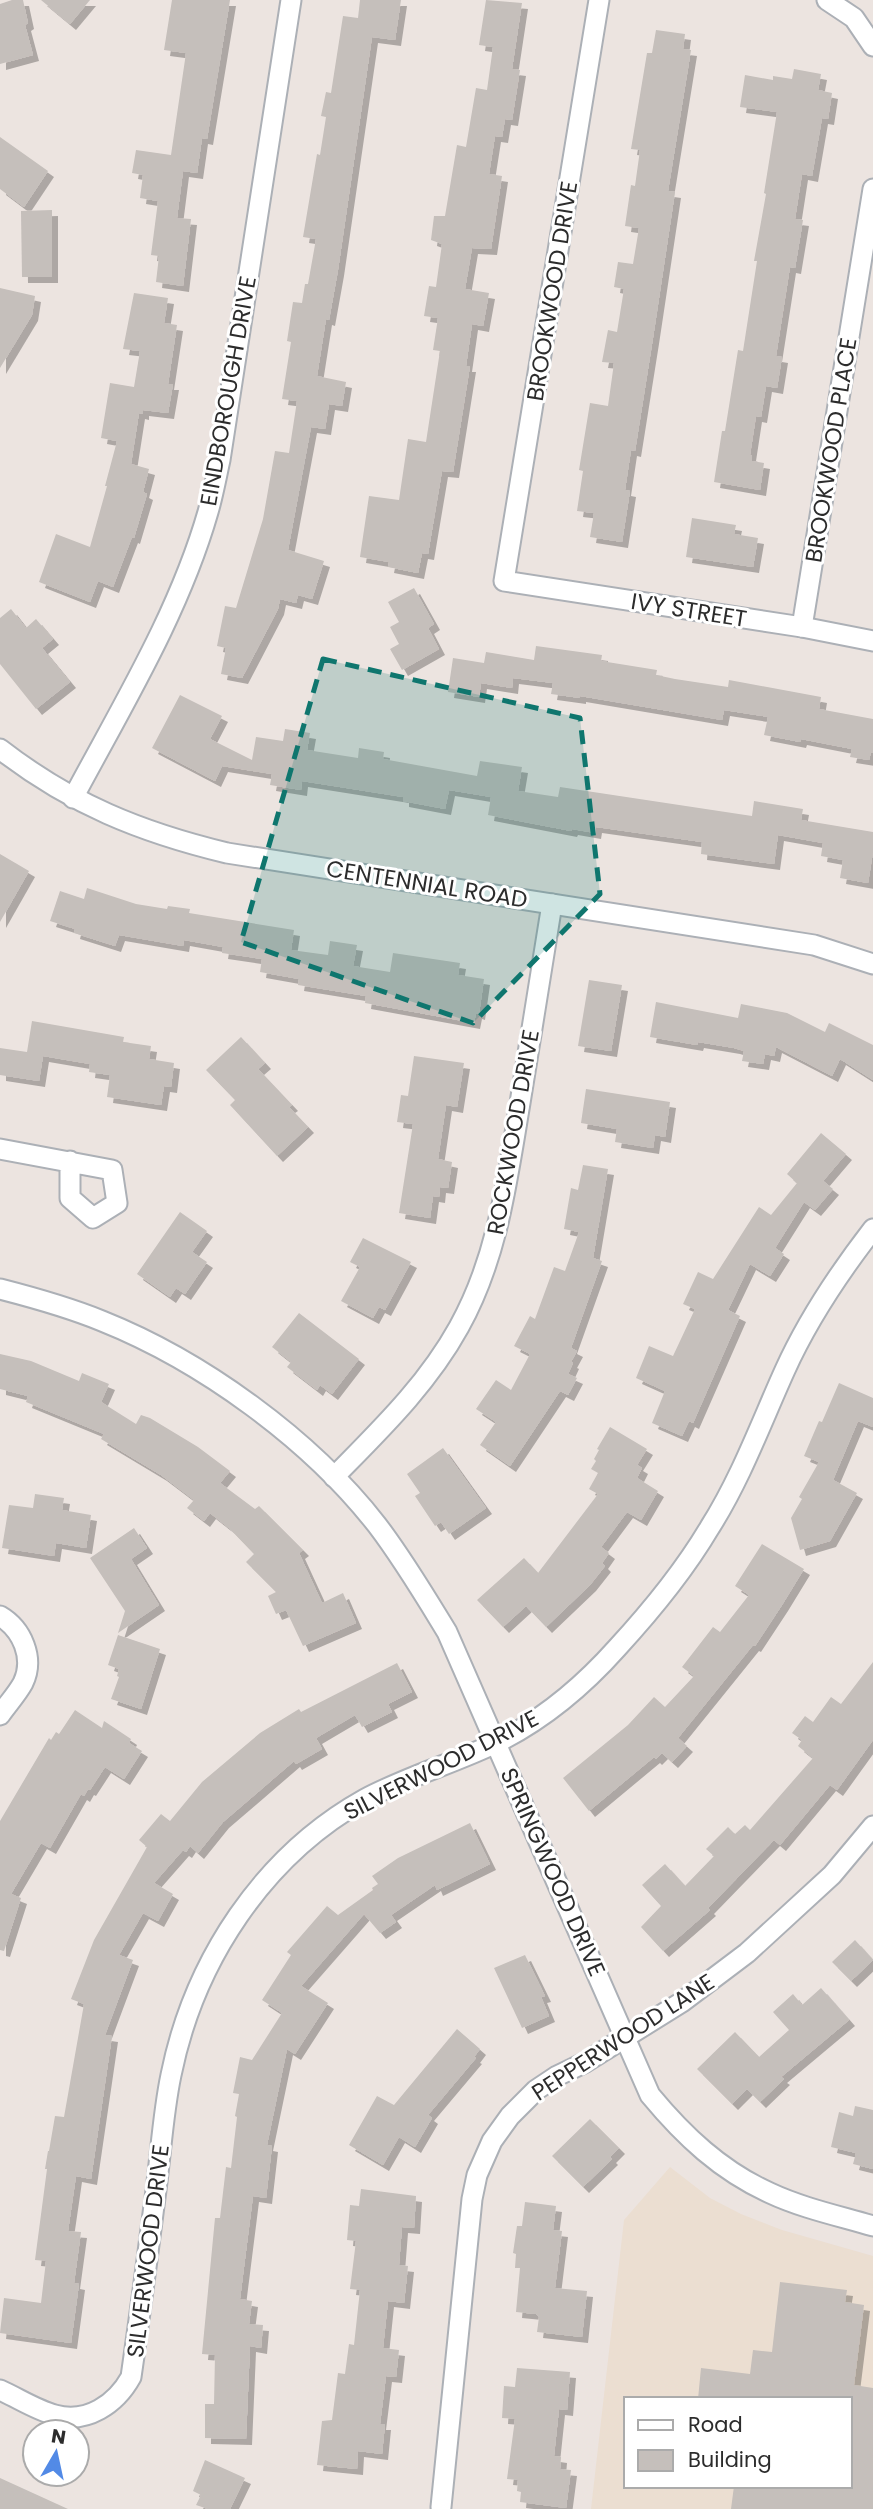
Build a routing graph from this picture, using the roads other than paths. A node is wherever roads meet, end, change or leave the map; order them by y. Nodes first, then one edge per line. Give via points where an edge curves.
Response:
1 (291, 0) edge
2 (599, 0) edge
3 (827, 0) edge
4 (873, 46) edge
5 (873, 189) edge
6 (504, 581) joint
7 (802, 627) junction
8 (873, 641) edge
9 (0, 749) edge
10 (73, 797) junction
11 (552, 904) junction
12 (873, 964) edge
13 (0, 1149) edge
14 (70, 1161) dead end
15 (873, 1229) edge
16 (0, 1289) edge
17 (334, 1476) junction
18 (0, 1616) edge
19 (0, 1715) edge
20 (497, 1743) junction
21 (873, 1826) edge
22 (625, 2037) junction
23 (873, 2225) edge
24 (0, 2390) edge
25 (440, 2507) dead end

1 - 10 street, EINDBOROUGH DRIVE via 220,460 208,512 163,628
2 - 6 street, BROOKWOOD DRIVE
3 - 4 street via 854,18
5 - 7 street, BROOKWOOD PLACE
6 - 7 street, IVY STREET
7 - 8 street, IVY STREET
9 - 10 street, CENTENNIAL ROAD
10 - 11 street, CENTENNIAL ROAD via 139,828 226,853
11 - 12 street, CENTENNIAL ROAD via 814,945
11 - 17 street, ROCKWOOD DRIVE via 503,1210 489,1260 458,1328 430,1372
13 - 14 street
15 - 20 street, SILVERWOOD DRIVE via 814,1314 746,1461 677,1578 613,1653 559,1703
16 - 17 street, SPRINGWOOD DRIVE via 102,1321 191,1365 270,1420
17 - 20 street, SPRINGWOOD DRIVE via 410,1571 447,1632
18 - 19 street via 20,1634 27,1667 23,1683
20 - 22 street, SPRINGWOOD DRIVE
20 - 24 street, SILVERWOOD DRIVE via 362,1801 290,1855 252,1896 220,1942 184,2024 171,2077 131,2377 125,2389 92,2414 74,2417 55,2415
21 - 22 street, PEPPERWOOD LANE via 832,1875 747,1953
22 - 23 street, SPRINGWOOD DRIVE via 650,2095 680,2131 715,2161 771,2194
22 - 25 street, PEPPERWOOD LANE via 536,2090 492,2141 477,2175

